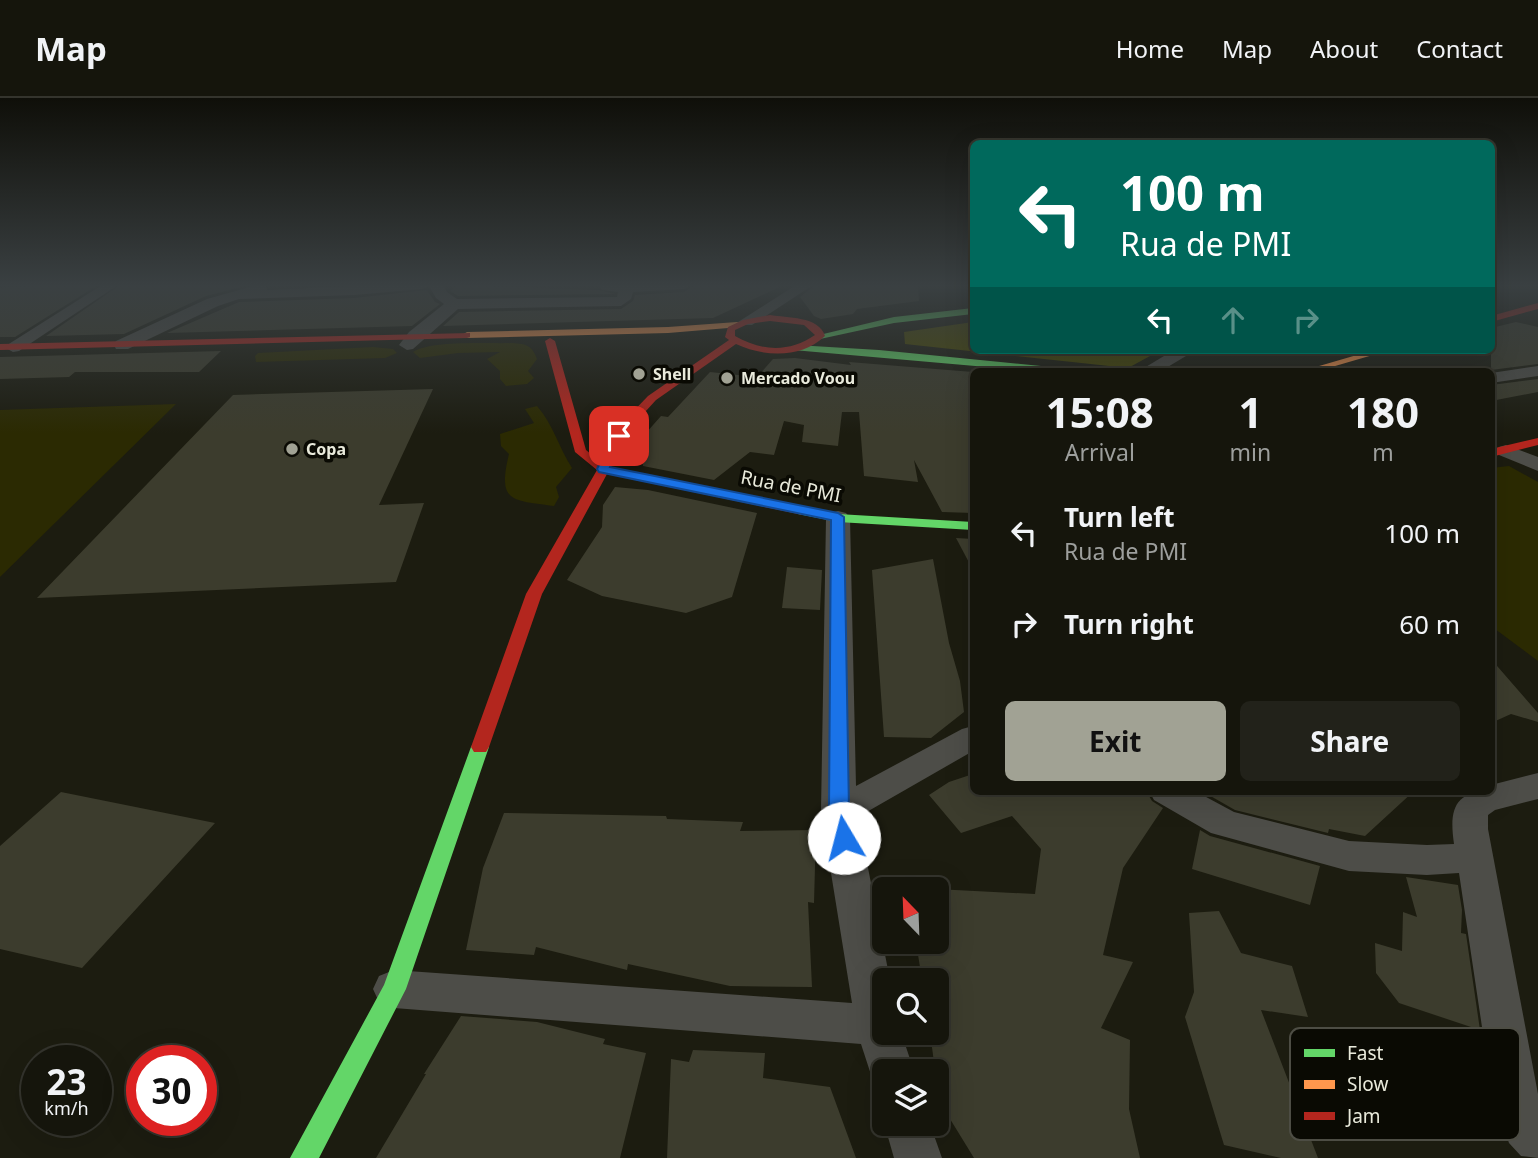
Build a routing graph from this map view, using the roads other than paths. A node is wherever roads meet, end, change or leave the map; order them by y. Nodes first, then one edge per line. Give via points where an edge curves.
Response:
1 (31, 334) edge
2 (145, 334) edge
3 (418, 334) edge
4 (627, 334) edge
5 (733, 334) edge
6 (742, 334) edge
7 (817, 334) edge
8 (833, 334) edge
9 (547, 337) junction
10 (818, 338) junction
11 (409, 341) junction
12 (122, 345) junction
13 (796, 348) junction
14 (766, 350) junction
15 (4, 351) edge
16 (879, 353) junction
17 (1180, 354) edge
18 (1370, 354) edge
19 (1031, 368) edge
20 (1154, 368) edge
21 (1318, 368) edge
22 (695, 369) junction
23 (1538, 371) edge
24 (1495, 377) edge
25 (1538, 441) edge
26 (1498, 452) edge
27 (1538, 465) edge
28 (603, 469) junction
29 (838, 517) junction
30 (970, 526) edge
31 (970, 739) edge
32 (1538, 786) edge
33 (1173, 795) edge
34 (839, 811) junction
35 (1473, 857) junction
36 (394, 989) junction
37 (872, 997) edge
38 (872, 1025) edge
39 (1504, 1028) edge
40 (1520, 1107) edge
41 (911, 1136) edge
42 (1538, 1139) edge
43 (304, 1158) edge
44 (918, 1158) edge

1 - 15 street
2 - 12 street
3 - 11 street
4 - 9 main road
5 - 22 main road
6 - 14 main road
7 - 10 main road
8 - 10 main road
9 - 11 main road
9 - 28 main road via 581,452
10 - 13 main road
10 - 16 main road
11 - 12 main road
11 - 15 main road
12 - 15 main road
13 - 14 main road
13 - 16 main road
14 - 22 main road
16 - 19 main road
17 - 20 street
18 - 21 main road
22 - 28 main road via 652,398 630,421
23 - 24 street
25 - 26 main road
26 - 27 street
28 - 29 main road, Rua de PMI
28 - 36 main road via 534,594
29 - 30 main road, Rua de PMI
29 - 34 street
31 - 34 street
32 - 35 street via 1484,800 1471,810
33 - 35 street via 1224,823 1349,856
34 - 37 street
35 - 39 street
36 - 38 street
36 - 43 main road
40 - 42 street via 1526,1126
41 - 44 street

